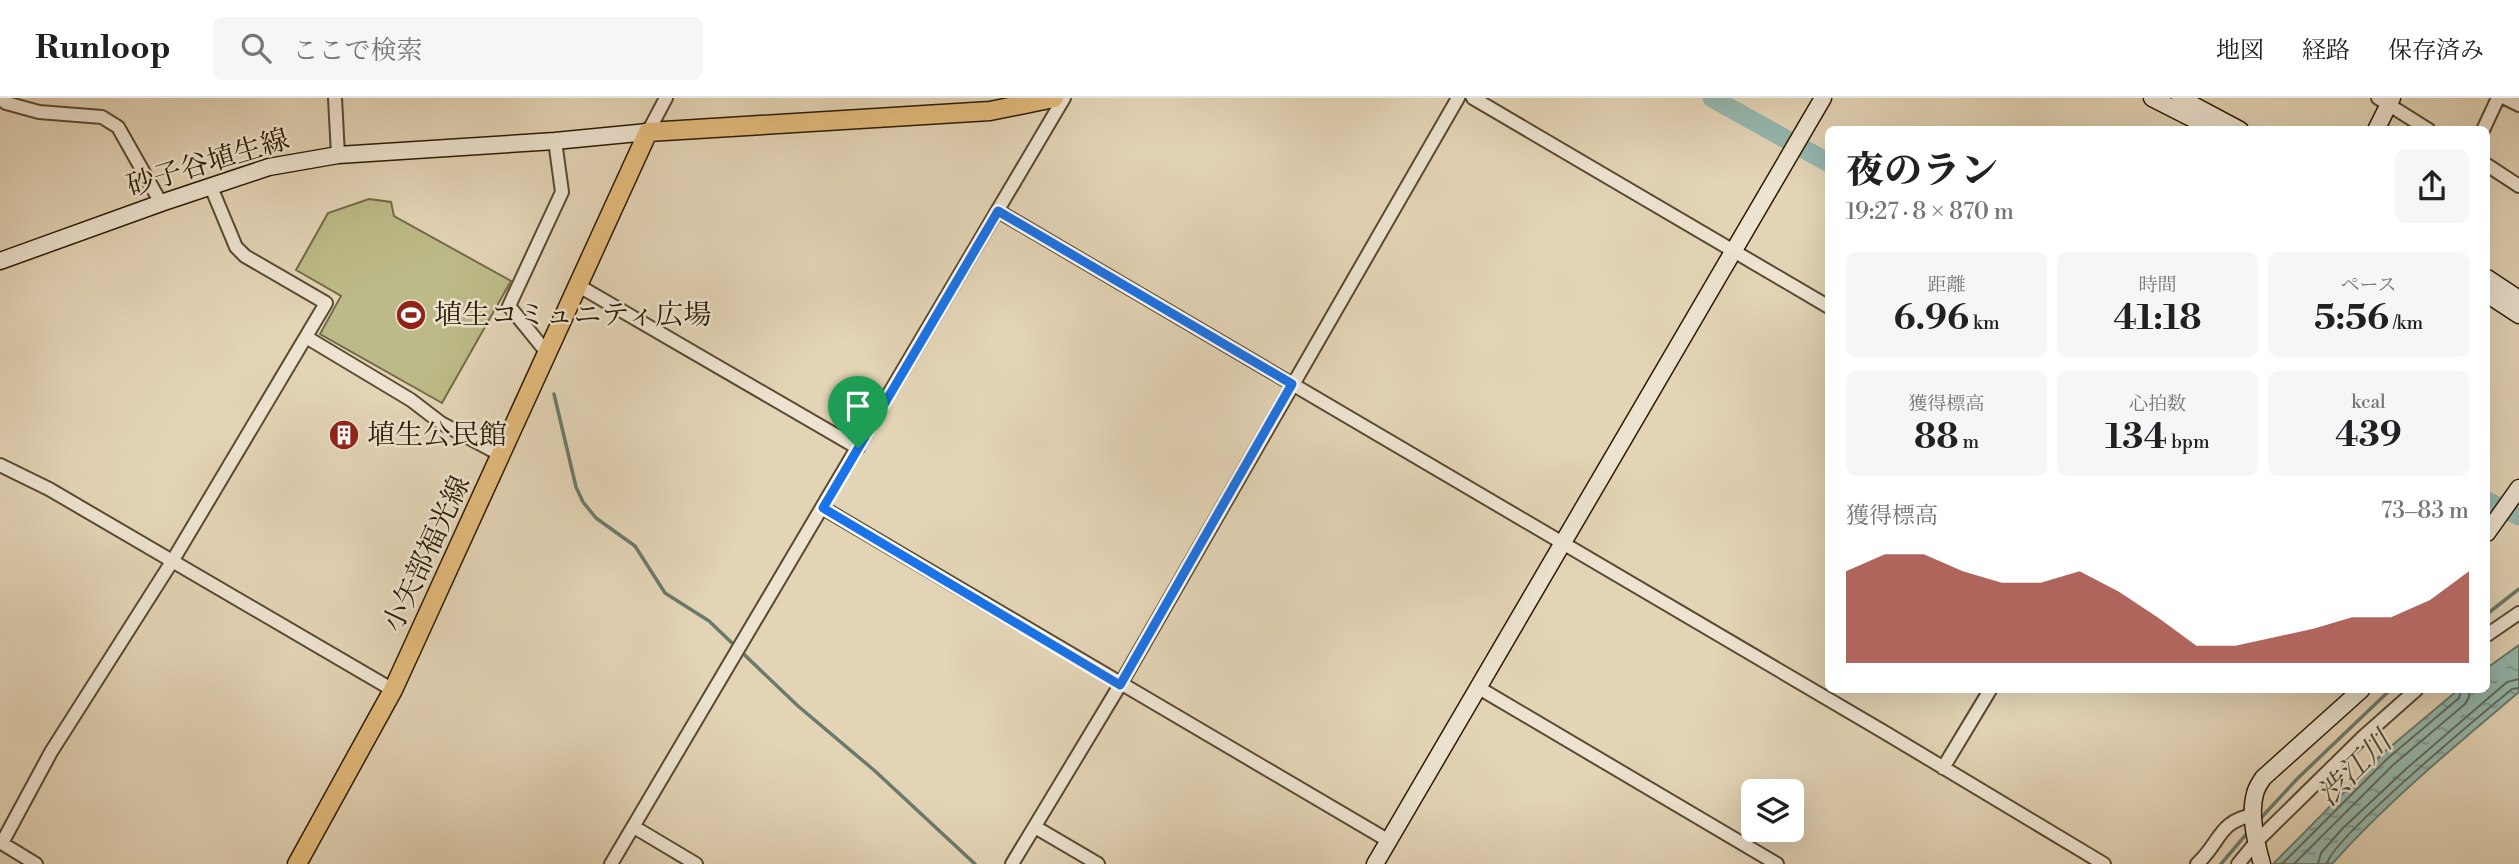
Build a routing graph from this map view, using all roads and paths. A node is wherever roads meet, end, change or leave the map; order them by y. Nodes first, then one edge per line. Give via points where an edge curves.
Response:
1 (0, 98) edge
2 (335, 98) edge
3 (666, 98) edge
4 (1054, 98) edge
5 (1064, 98) edge
6 (1458, 98) edge
7 (1473, 98) edge
8 (1823, 98) edge
9 (2152, 98) edge
10 (2498, 98) edge
11 (2505, 98) edge
12 (2184, 99) edge
13 (2386, 100) edge
14 (2519, 105) edge
15 (2207, 126) edge
16 (2233, 126) edge
17 (2377, 126) edge
18 (2423, 126) edge
19 (2485, 126) edge
20 (648, 132) junction
21 (555, 141) junction
22 (338, 155) junction
23 (2490, 167) edge
24 (2519, 186) edge
25 (211, 187) junction
26 (162, 202) junction
27 (998, 211) junction
28 (1734, 252) junction
29 (0, 261) edge
30 (2490, 280) edge
31 (579, 286) junction
32 (2490, 296) edge
33 (2519, 299) edge
34 (1825, 305) edge
35 (2519, 315) edge
36 (306, 337) junction
37 (548, 354) junction
38 (1292, 384) junction
39 (858, 448) junction
40 (501, 455) junction
41 (0, 465) edge
42 (2515, 493) edge
43 (823, 508) junction
44 (2490, 529) edge
45 (1563, 543) junction
46 (173, 560) junction
47 (2519, 613) edge
48 (2490, 633) edge
49 (1120, 685) junction
50 (1479, 688) junction
51 (393, 690) junction
52 (1988, 693) edge
53 (2358, 693) edge
54 (2413, 693) edge
55 (1943, 768) junction
56 (2254, 815) junction
57 (635, 827) junction
58 (1035, 827) junction
59 (1389, 841) junction
60 (2256, 842) junction
61 (1, 843) edge
62 (1092, 862) edge
63 (36, 864) edge
64 (297, 864) edge
65 (611, 864) edge
66 (696, 864) edge
67 (1012, 864) edge
68 (1375, 864) edge
69 (1777, 864) edge
70 (2104, 864) edge
71 (2197, 864) edge
72 (2238, 864) edge
73 (2262, 864) edge

1 - 26 street via 39,112 102,117 118,127
2 - 22 street
3 - 20 street
4 - 20 main road via 990,111
5 - 27 street
6 - 38 street
7 - 28 street
8 - 28 street
9 - 15 street
10 - 19 street
11 - 14 street
12 - 16 street
13 - 17 street
13 - 18 street
20 - 21 street, 砂子谷埴生線
20 - 31 main road, 小矢部福光線
21 - 22 street, 砂子谷埴生線
21 - 37 street via 562,192 509,306
22 - 25 street, 砂子谷埴生線 via 269,167
23 - 24 street
25 - 26 street, 砂子谷埴生線
25 - 36 street via 236,247 326,303
26 - 29 street, 砂子谷埴生線
27 - 38 street
27 - 39 street
28 - 34 street
28 - 45 street
30 - 33 street
31 - 37 main road, 小矢部福光線
31 - 39 street
32 - 35 street
36 - 40 street via 441,423
36 - 46 street
37 - 40 main road, 小矢部福光線
38 - 45 street
38 - 49 street
39 - 43 street
40 - 51 main road, 小矢部福光線
41 - 46 street
42 - 44 street
43 - 49 street
43 - 57 street
45 - 50 street
45 - 55 street
46 - 51 street
46 - 61 street via 51,752
47 - 48 street
49 - 58 street
49 - 59 street
50 - 59 street
50 - 69 street
51 - 64 main road, 小矢部福光線
52 - 55 street
53 - 56 street via 2263,778 2255,793
54 - 60 street
55 - 70 street
56 - 60 street
56 - 71 street via 2230,822
57 - 65 street
57 - 66 street
58 - 62 street
58 - 67 street
59 - 68 street
60 - 72 street
60 - 73 street
61 - 63 street

